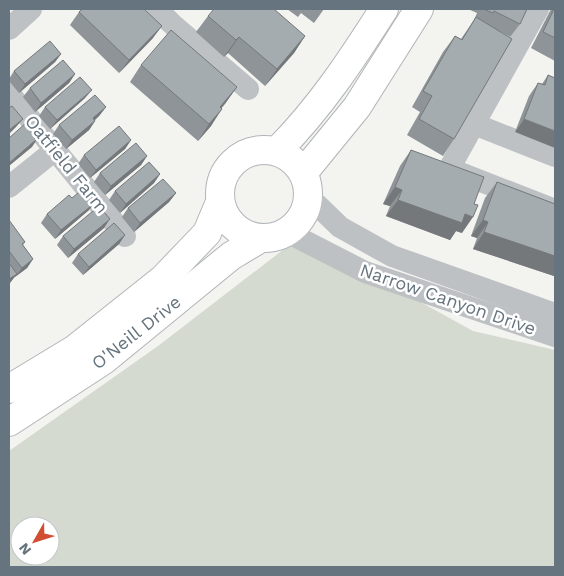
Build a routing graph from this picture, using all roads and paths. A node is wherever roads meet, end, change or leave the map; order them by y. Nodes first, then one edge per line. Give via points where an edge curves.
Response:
1 (31, 9) edge
2 (384, 9) edge
3 (419, 9) edge
4 (538, 9) edge
5 (172, 14) edge
6 (9, 29) edge
7 (248, 89) dead end
8 (9, 93) edge
9 (474, 124) junction
10 (55, 150) junction
11 (277, 151) junction
12 (555, 156) edge
13 (306, 185) junction
14 (9, 187) edge
15 (220, 202) junction
16 (555, 210) edge
17 (287, 232) junction
18 (125, 236) edge
19 (261, 238) junction
20 (555, 314) edge
21 (555, 336) edge
22 (9, 389) edge
23 (9, 422) edge

1 - 6 street
2 - 11 main road via 327,94 305,123
3 - 13 main road
4 - 9 street
5 - 7 street
8 - 10 street, Oatfield Farm
9 - 12 street
9 - 16 street via 439,165
10 - 14 street
10 - 18 street, Oatfield Farm
11 - 13 main road via 297,163
11 - 15 main road, O'Neill Drive via 247,152 234,160 225,172
13 - 17 main road via 306,211
13 - 20 street, Narrow Canyon Drive via 340,228 364,243
15 - 19 main road via 225,216 235,227 247,235
15 - 22 main road, O'Neill Drive via 207,234 163,279 75,349
17 - 19 main road, O'Neill Drive
17 - 21 street, Narrow Canyon Drive via 366,272
19 - 23 main road, O'Neill Drive via 231,256 104,360

